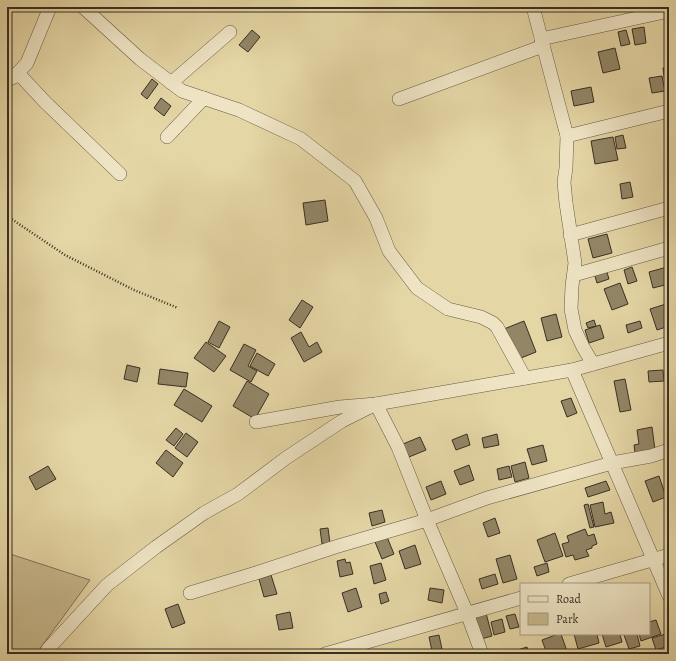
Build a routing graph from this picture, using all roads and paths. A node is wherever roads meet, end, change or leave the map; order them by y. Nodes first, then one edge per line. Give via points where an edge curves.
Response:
1 (50, 7) edge
2 (84, 7) edge
3 (533, 7) edge
4 (669, 11) edge
5 (230, 32) dead end
6 (542, 43) junction
7 (18, 72) junction
8 (7, 80) edge
9 (171, 83) junction
10 (204, 98) junction
11 (399, 99) dead end
12 (669, 111) edge
13 (567, 136) junction
14 (167, 137) dead end
15 (120, 174) dead end
16 (669, 208) edge
17 (7, 216) edge
18 (570, 235) junction
19 (669, 248) edge
20 (574, 275) junction
21 (178, 308) dead end
22 (669, 344) edge
23 (593, 364) junction
24 (572, 370) junction
25 (525, 378) junction
26 (376, 404) junction
27 (256, 422) dead end
28 (669, 450) edge
29 (612, 463) junction
30 (426, 520) junction
31 (669, 555) edge
32 (653, 560) junction
33 (572, 583) edge
34 (190, 593) dead end
35 (669, 596) edge
36 (520, 598) edge
37 (467, 613) junction
38 (45, 654) edge
39 (325, 654) edge
40 (482, 654) edge

1 - 7 street via 27,63
2 - 9 street via 140,59
3 - 6 street
4 - 6 street
5 - 9 street
6 - 11 street
6 - 13 street
7 - 8 street
7 - 15 street via 45,102
9 - 10 street via 182,91
10 - 14 street
10 - 25 street via 239,110 301,139 355,180 376,218 389,251 417,288 448,309 493,323
12 - 13 street
13 - 18 street via 564,182
16 - 18 street
17 - 21 path via 65,255 134,290
18 - 20 street via 575,264
19 - 20 street
20 - 23 street via 570,310 575,330
22 - 23 street
23 - 24 street
24 - 25 street
24 - 29 street
25 - 26 street
26 - 27 street via 340,407
26 - 30 street via 398,447
26 - 38 street via 342,421 238,494 204,513 156,547 107,585
28 - 29 street
29 - 30 street via 487,498
29 - 32 street
30 - 34 street via 335,546
30 - 37 street
31 - 32 street
32 - 33 street
32 - 35 street
36 - 37 street
37 - 39 street
37 - 40 street

